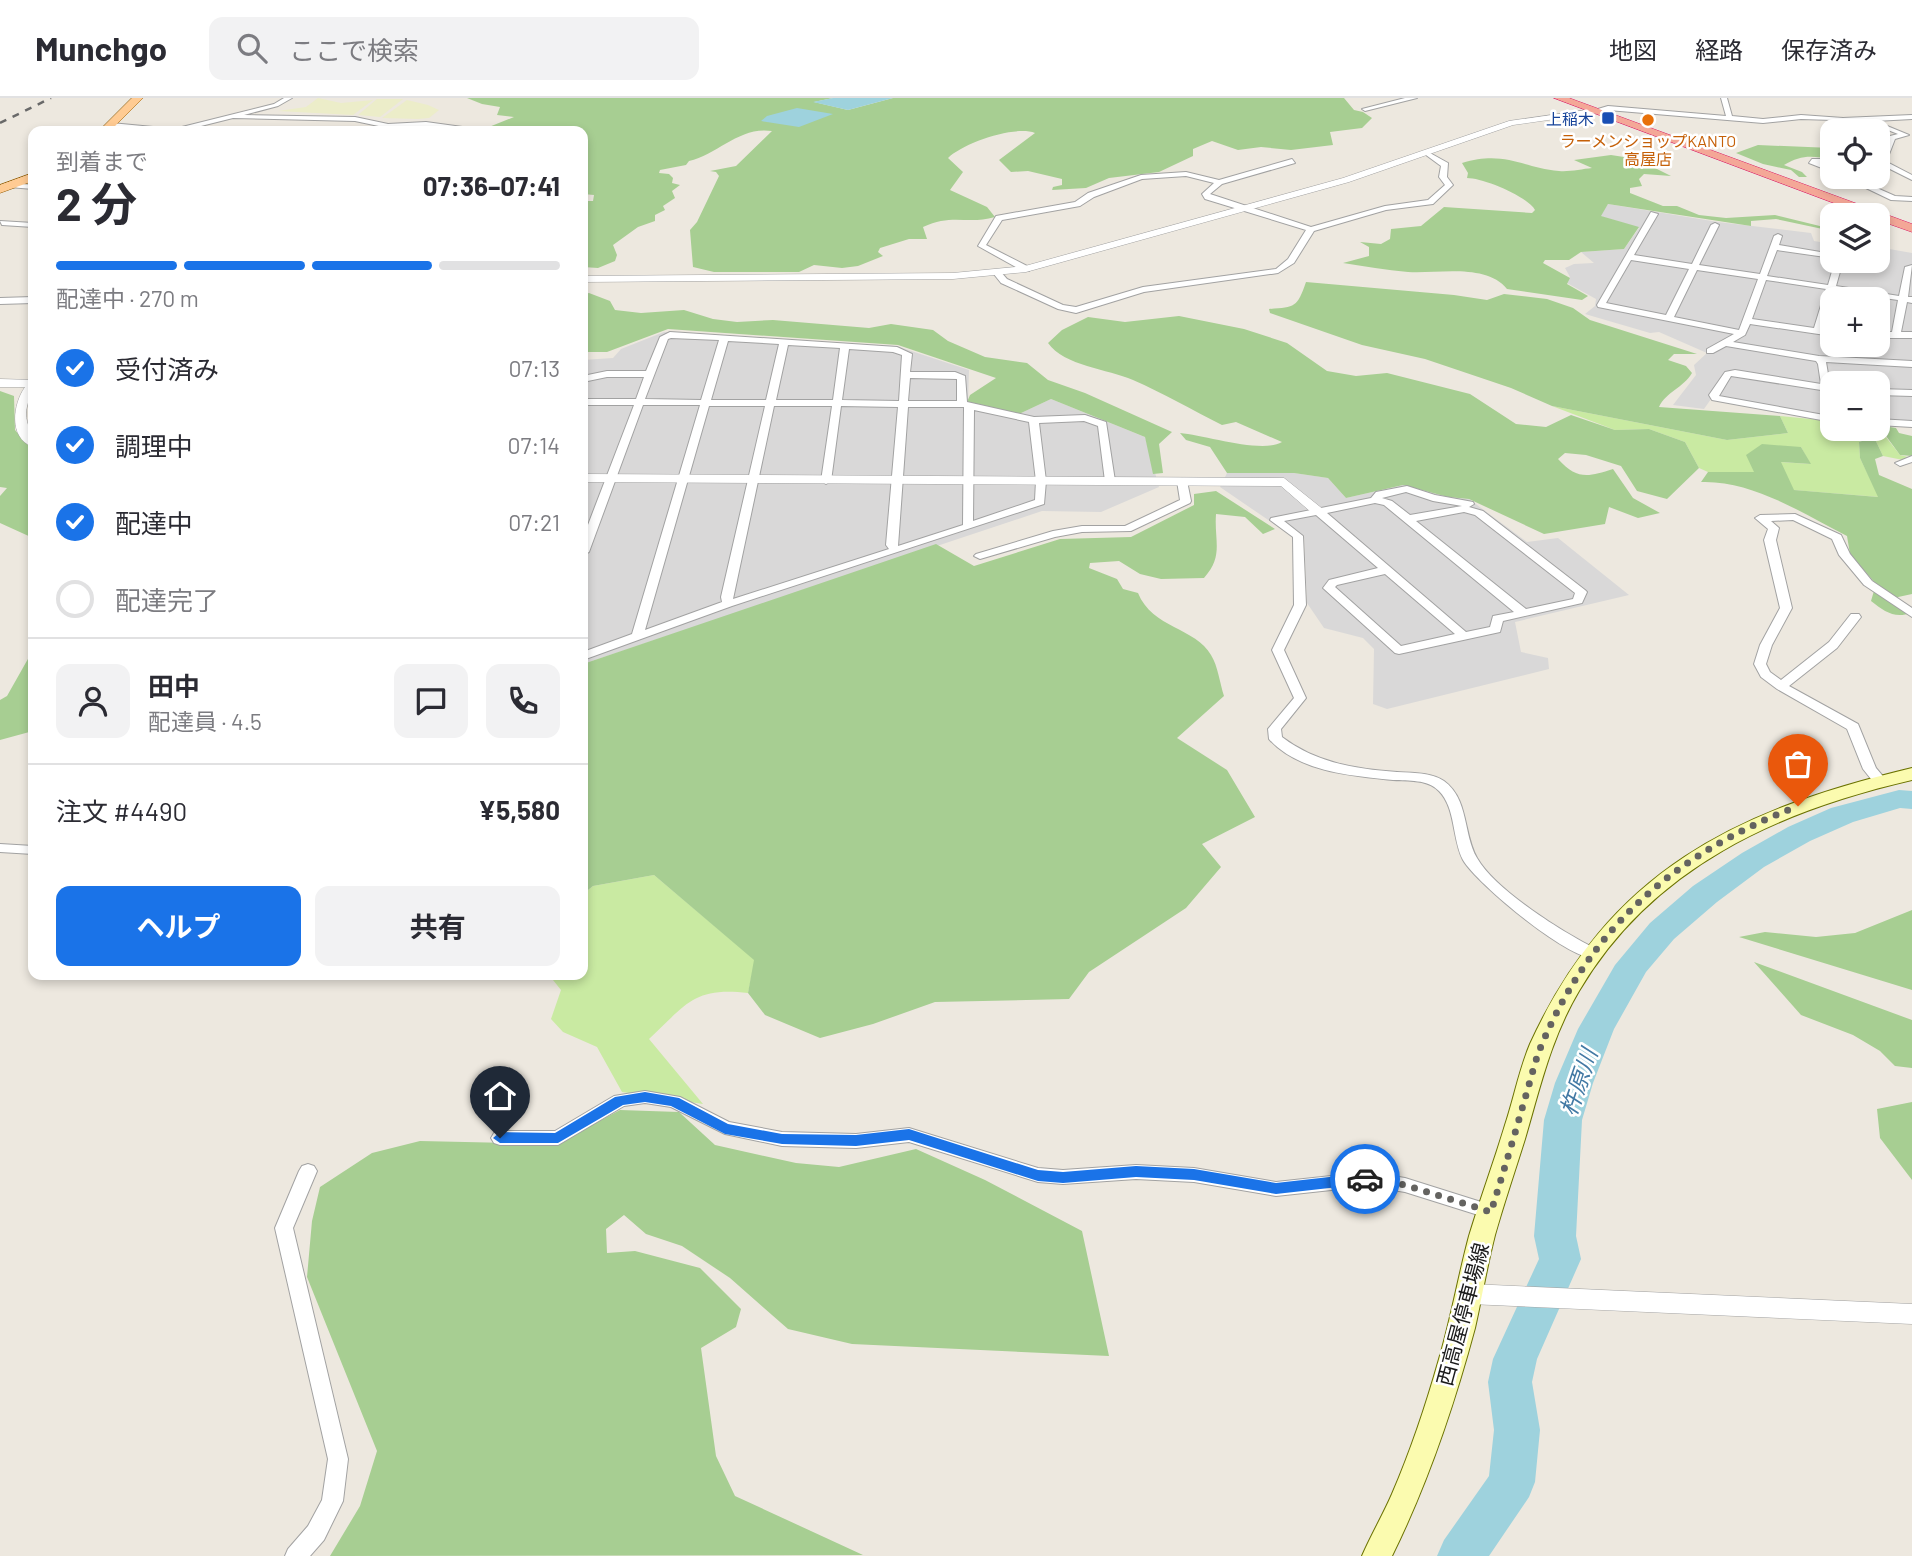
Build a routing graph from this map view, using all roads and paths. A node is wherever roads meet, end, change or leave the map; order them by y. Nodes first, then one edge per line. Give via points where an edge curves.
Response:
1 (138, 98) edge
2 (289, 98) edge
3 (1377, 98) edge
4 (1414, 98) edge
5 (1724, 98) edge
6 (1567, 99) edge
7 (1393, 103) junction
8 (1909, 107) dead end
9 (1365, 109) dead end
10 (1594, 111) junction
11 (234, 116) junction
12 (1729, 116) junction
13 (1910, 117) edge
14 (1863, 118) joint
15 (290, 119) junction
16 (109, 126) edge
17 (194, 126) edge
18 (286, 126) edge
19 (388, 126) edge
20 (416, 126) edge
21 (445, 126) edge
22 (1890, 129) edge
23 (1890, 143) edge
24 (1428, 154) junction
25 (1292, 162) dead end
26 (1890, 165) edge
27 (1890, 176) edge
28 (1910, 176) edge
29 (28, 179) edge
30 (1219, 182) junction
31 (1912, 185) edge
32 (6, 187) edge
33 (28, 187) edge
34 (1874, 189) edge
35 (1912, 199) edge
36 (1843, 203) edge
37 (1247, 209) junction
38 (1654, 214) dead end
39 (1890, 220) edge
40 (1, 224) edge
41 (28, 225) edge
42 (1715, 225) dead end
43 (1912, 228) edge
44 (1311, 229) junction
45 (1778, 236) dead end
46 (1774, 247) junction
47 (1820, 254) edge
48 (1629, 257) junction
49 (1911, 266) edge
50 (1695, 267) junction
51 (1026, 269) junction
52 (997, 273) junction
53 (1835, 273) edge
54 (1764, 278) junction
55 (588, 279) edge
56 (1830, 287) joint
57 (1890, 297) edge
58 (1901, 299) junction
59 (28, 300) edge
60 (1912, 300) edge
61 (0, 301) edge
62 (1668, 320) junction
63 (1747, 321) junction
64 (1820, 323) edge
65 (1820, 332) joint
66 (1742, 333) junction
67 (1890, 335) edge
68 (1896, 335) junction
69 (1912, 335) edge
70 (724, 338) junction
71 (784, 341) junction
72 (1726, 344) junction
73 (845, 346) junction
74 (1710, 351) dead end
75 (1819, 359) junction
76 (1912, 364) edge
77 (1825, 371) edge
78 (649, 374) junction
79 (907, 375) junction
80 (588, 378) edge
81 (0, 383) edge
82 (28, 384) edge
83 (1820, 387) edge
84 (28, 392) edge
85 (1890, 392) edge
86 (1912, 393) edge
87 (588, 402) edge
88 (705, 402) junction
89 (638, 403) junction
90 (771, 403) junction
91 (837, 404) junction
92 (904, 404) junction
93 (965, 405) junction
94 (1820, 416) edge
95 (1034, 420) junction
96 (1890, 423) edge
97 (1912, 424) edge
98 (28, 436) edge
99 (1912, 459) edge
100 (1900, 463) dead end
101 (588, 478) edge
102 (611, 479) junction
103 (682, 479) junction
104 (754, 480) junction
105 (826, 481) junction
106 (1041, 481) junction
107 (1110, 481) junction
108 (1182, 481) junction
109 (897, 482) junction
110 (967, 482) junction
111 (1375, 500) junction
112 (1317, 510) junction
113 (1479, 513) junction
114 (1408, 519) junction
115 (968, 526) junction
116 (588, 539) edge
117 (895, 550) junction
118 (980, 556) dead end
119 (1387, 570) junction
120 (728, 604) junction
121 (1522, 612) junction
122 (1912, 613) edge
123 (1854, 617) dead end
124 (1464, 636) junction
125 (638, 638) junction
126 (588, 654) edge
127 (1781, 687) junction
128 (1912, 774) edge
129 (1880, 780) junction
130 (0, 848) edge
131 (28, 850) edge
132 (1594, 954) junction
133 (500, 1138) dead end
134 (308, 1171) dead end
135 (1491, 1212) junction
136 (1470, 1294) junction
137 (1912, 1314) edge
138 (296, 1556) edge
139 (1377, 1556) edge

1 - 16 main road
2 - 11 street
3 - 7 street
4 - 7 street
5 - 12 street
6 - 10 highway
7 - 9 street
8 - 13 street
10 - 12 street via 1608,108
10 - 24 street via 1512,123
10 - 36 highway
11 - 15 street
11 - 17 street
12 - 14 street via 1777,121
13 - 14 street
15 - 18 street
15 - 19 street via 355,119
20 - 21 street
22 - 23 street via 1906,135 1892,137
24 - 37 street
24 - 44 street via 1445,165 1443,177 1449,186 1434,200
25 - 30 street
26 - 28 street
27 - 31 street
29 - 32 main road
30 - 37 street via 1206,195
30 - 51 street via 1186,174 1140,177 1077,204 999,218 982,246
32 - 33 street
34 - 35 street via 1894,198
37 - 44 street
37 - 51 street
38 - 48 street
39 - 43 highway
40 - 41 street
42 - 50 street
44 - 52 street via 1291,261 1278,271 1143,290 1083,310 1061,307 1004,281
45 - 46 street
46 - 47 street
46 - 54 street
48 - 50 street
48 - 62 street via 1601,305
49 - 58 street
50 - 54 street
50 - 62 street
51 - 52 street
52 - 55 street
53 - 56 street
54 - 56 street
54 - 63 street
57 - 58 street
58 - 60 street
58 - 68 street
59 - 61 street
62 - 66 street
63 - 65 street
63 - 66 street
64 - 65 street
66 - 72 street
67 - 68 street
68 - 69 street
70 - 71 street
70 - 78 street via 664,337
70 - 88 street
71 - 73 street
71 - 90 street
72 - 74 street
72 - 75 street
73 - 79 street via 907,354
73 - 91 street
75 - 76 street
75 - 77 street
78 - 80 street
78 - 89 street
79 - 92 street
79 - 93 street via 962,378
81 - 82 street
83 - 94 street via 1735,373 1728,374 1714,395
84 - 98 street via 19,414
85 - 86 street
87 - 89 street
88 - 89 street
88 - 90 street
88 - 103 street
89 - 102 street
90 - 91 street
90 - 104 street
91 - 92 street
91 - 105 street
92 - 93 street
92 - 109 street
93 - 95 street
93 - 110 street
95 - 106 street
95 - 107 street via 1085,418 1103,424
96 - 97 street
99 - 100 street
101 - 102 street
102 - 103 street
102 - 116 street
103 - 104 street
103 - 125 street
104 - 105 street
104 - 120 street
105 - 109 street
106 - 107 street
106 - 110 street
106 - 115 street via 1040,502
107 - 108 street
108 - 112 street via 1284,482
108 - 118 street via 1186,501 1128,529 1053,534
109 - 110 street
109 - 117 street
110 - 115 street
111 - 112 street
111 - 113 street via 1380,494 1407,489 1466,502
111 - 114 street via 1388,503
112 - 119 street
112 - 132 street via 1275,520 1298,536 1300,605 1278,650 1300,698 1274,729 1276,739 1325,767 1423,778 1439,784 1452,802 1469,859 1481,876 1568,941
113 - 114 street via 1464,509
113 - 121 street via 1581,592 1578,601
114 - 121 street
115 - 117 street
117 - 120 street
119 - 124 street
119 - 124 street via 1333,582 1329,588 1399,650
120 - 125 street
121 - 124 street via 1497,619 1496,629
122 - 127 street via 1868,583 1837,537 1795,517 1760,518 1774,528 1770,540 1786,608 1760,664
123 - 127 street via 1833,645
125 - 126 street
127 - 129 street via 1853,727 1870,769
128 - 129 main road, 西高屋停車場線
129 - 132 main road, 西高屋停車場線 via 1754,823 1702,851 1653,888
130 - 131 street
132 - 135 main road, 西高屋停車場線 via 1576,977 1541,1045
133 - 135 street via 558,1138 620,1100 645,1097 674,1101 725,1128 782,1139 856,1141 909,1135 1038,1175 1182,1174 1276,1189 1368,1179 1405,1185
134 - 138 street via 284,1228 338,1459 332,1501 316,1533
135 - 136 main road, 西高屋停車場線
136 - 137 street
136 - 139 main road, 西高屋停車場線 via 1437,1412

